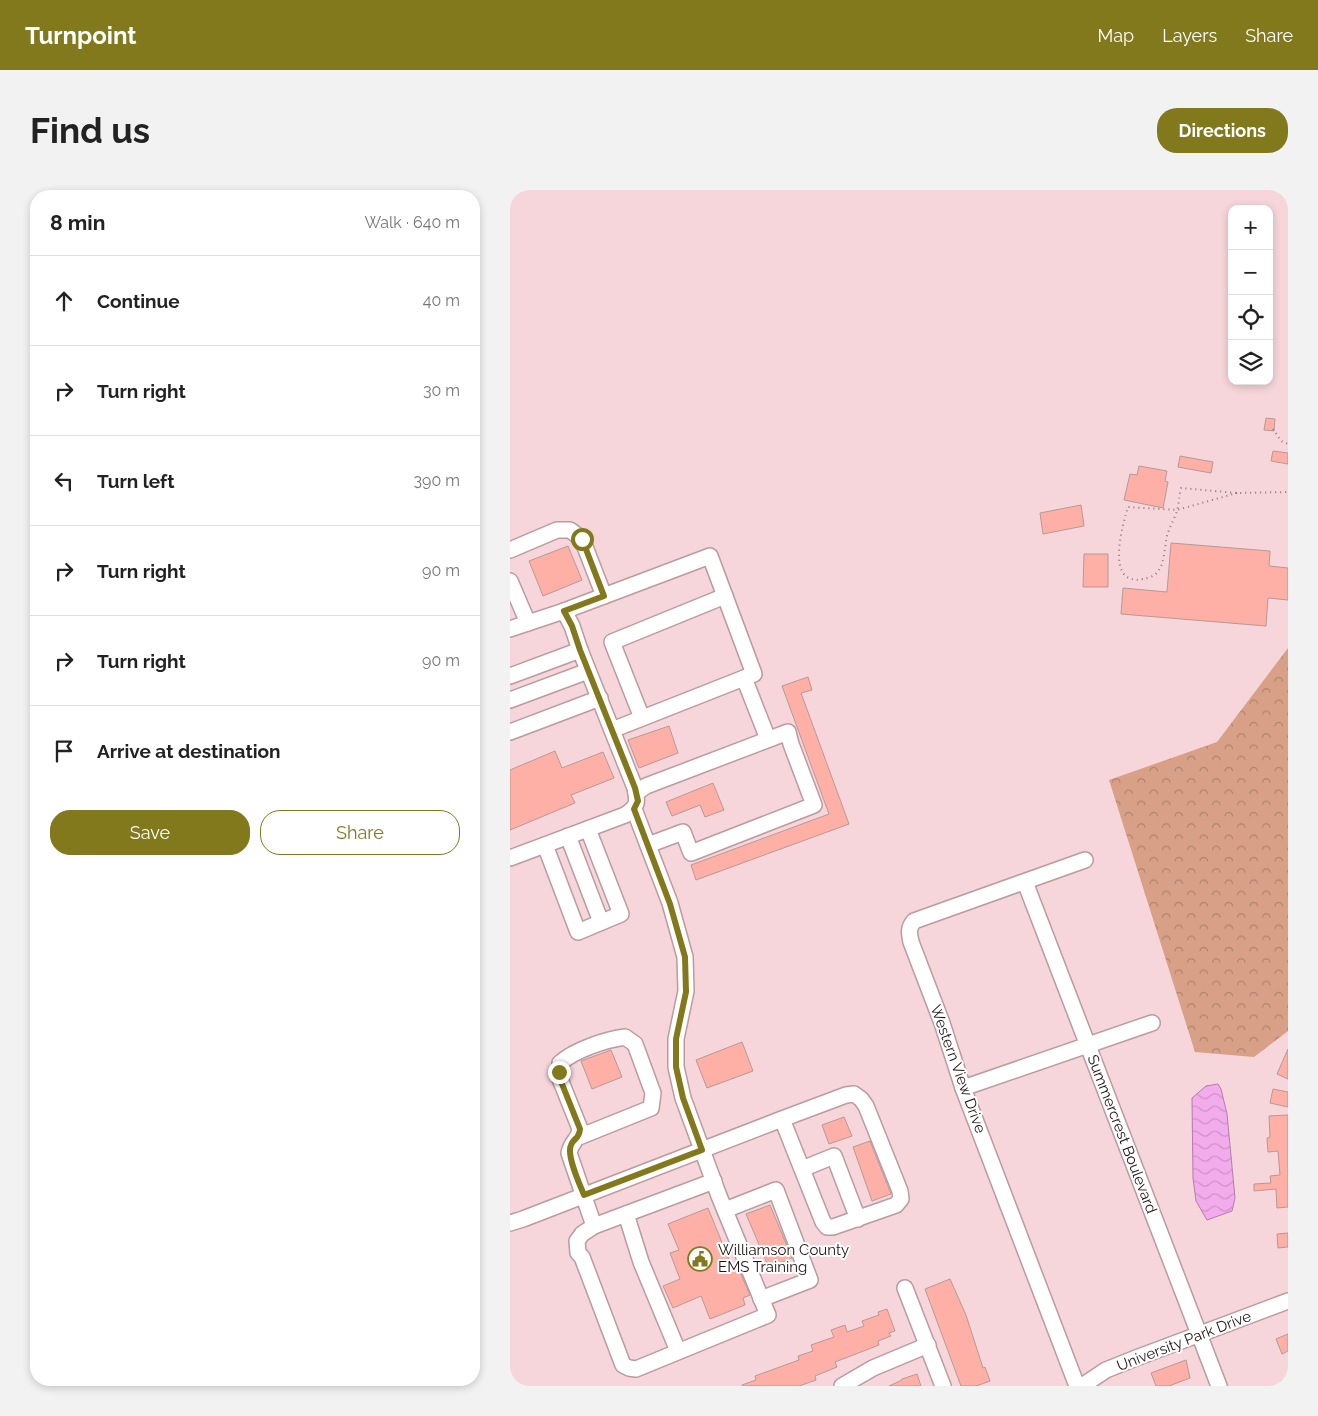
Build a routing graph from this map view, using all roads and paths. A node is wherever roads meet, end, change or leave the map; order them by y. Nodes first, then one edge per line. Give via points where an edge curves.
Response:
1 (1273, 430) dead end
2 (1288, 444) edge
3 (1288, 492) edge
4 (1237, 493) junction
5 (1177, 510) junction
6 (510, 550) edge
7 (510, 581) edge
8 (604, 596) junction
9 (725, 596) junction
10 (564, 611) junction
11 (528, 623) junction
12 (510, 629) edge
13 (580, 650) junction
14 (588, 671) junction
15 (510, 676) edge
16 (744, 678) junction
17 (600, 698) junction
18 (510, 700) edge
19 (642, 718) junction
20 (612, 730) junction
21 (510, 732) edge
22 (768, 739) junction
23 (636, 793) junction
24 (634, 809) junction
25 (588, 829) junction
26 (568, 836) junction
27 (545, 845) junction
28 (648, 845) junction
29 (510, 858) edge
30 (1085, 860) dead end
31 (1025, 882) junction
32 (601, 922) junction
33 (1152, 1023) dead end
34 (1088, 1045) junction
35 (963, 1088) junction
36 (776, 1122) junction
37 (579, 1136) junction
38 (702, 1150) junction
39 (802, 1169) junction
40 (714, 1181) junction
41 (584, 1195) junction
42 (725, 1210) junction
43 (626, 1214) junction
44 (858, 1218) junction
45 (510, 1223) edge
46 (594, 1226) junction
47 (905, 1288) dead end
48 (761, 1299) junction
49 (1288, 1301) edge
50 (1199, 1335) junction
51 (928, 1345) junction
52 (678, 1351) junction
53 (842, 1386) edge
54 (943, 1386) edge
55 (1077, 1386) edge
56 (1082, 1386) edge
57 (1219, 1386) edge

1 - 2 path via 1281,441
3 - 4 path
4 - 5 path
4 - 5 path via 1181,488
5 - 5 path via 1159,571 1140,580 1122,572 1118,548 1128,507
6 - 8 street via 557,530 570,530 582,539
7 - 11 street
8 - 9 street via 710,556
8 - 10 street
9 - 16 street via 754,674
9 - 19 street via 612,642
10 - 11 street
10 - 13 street
11 - 12 street
13 - 14 street
13 - 15 street
14 - 17 street
14 - 18 street
16 - 19 street
16 - 22 street
17 - 20 street
17 - 21 street
19 - 20 street
20 - 23 street
22 - 23 street via 646,786
22 - 28 street via 788,732 814,805 691,853 683,832
23 - 24 street via 638,801
24 - 25 street
24 - 28 street
25 - 26 street
25 - 32 street via 621,914
26 - 27 street
26 - 32 street
27 - 29 street
27 - 32 street via 578,932
28 - 38 street via 685,957 686,992 676,1039 676,1067 683,1098
30 - 31 street, Western View Drive
31 - 34 street, Summercrest Boulevard
31 - 35 street, Western View Drive via 914,920 910,926 911,942
33 - 34 street
34 - 35 street
34 - 50 street, Summercrest Boulevard
35 - 55 street, Western View Drive
36 - 38 street
36 - 39 street
36 - 44 street via 846,1095 854,1094 861,1099 901,1199 896,1205
37 - 37 street via 580,1129 560,1079 560,1063 610,1039 624,1037 635,1044 653,1093 651,1108
37 - 41 street via 571,1144 569,1152
38 - 40 street
38 - 41 street
39 - 44 street via 823,1222 828,1227
39 - 44 street via 834,1156
40 - 42 street
40 - 43 street
41 - 45 street
41 - 46 street
42 - 48 street
42 - 48 street via 776,1190 810,1280
43 - 46 street
43 - 52 street via 641,1262
46 - 52 street via 577,1241 578,1253 623,1365 636,1369
47 - 51 street
48 - 52 street via 768,1315
49 - 50 street, University Park Drive
50 - 56 street, University Park Drive via 1106,1370
50 - 57 street, Summercrest Boulevard
51 - 53 street via 873,1368
51 - 54 street

